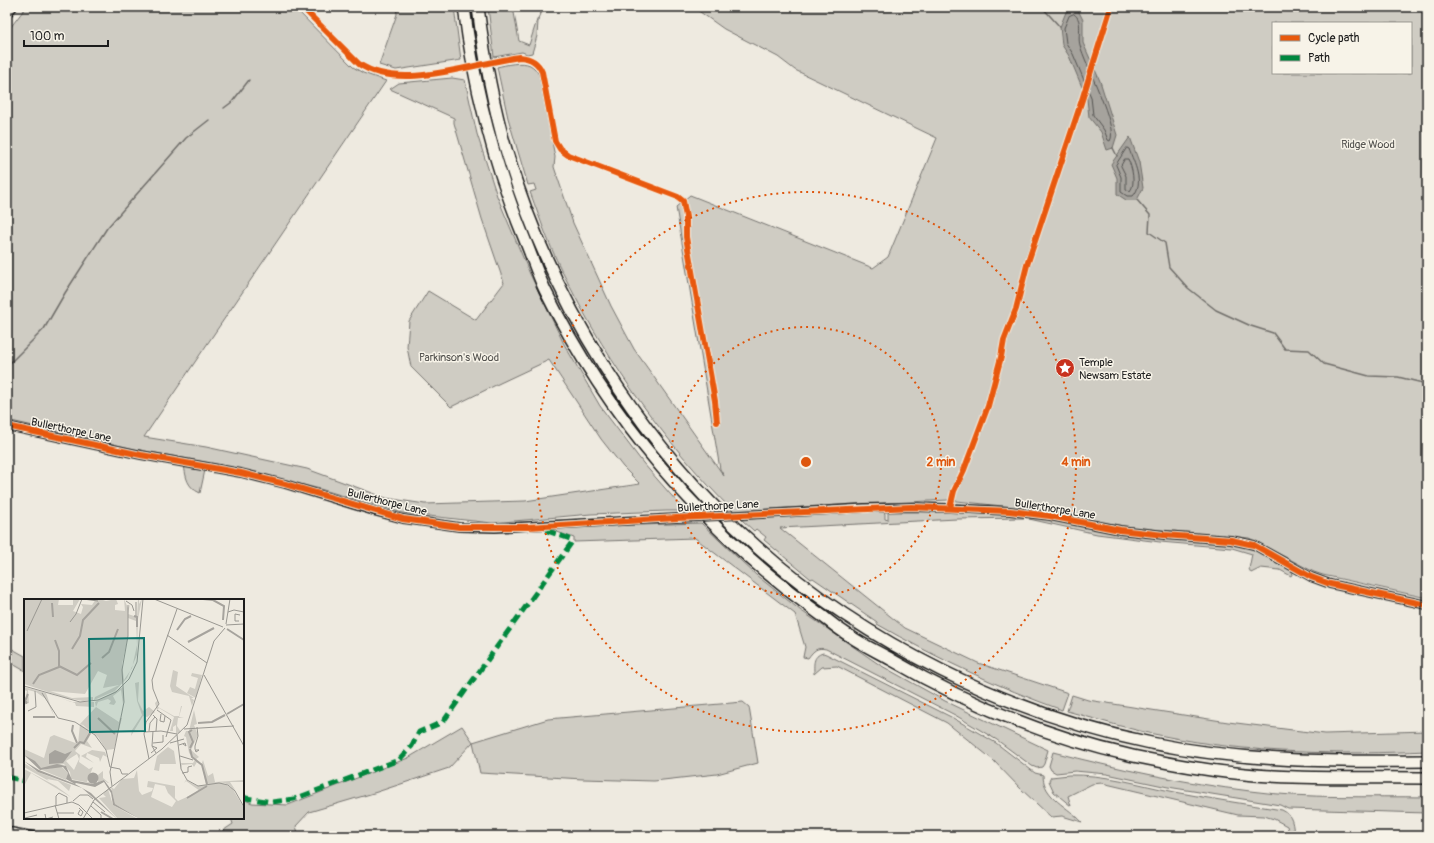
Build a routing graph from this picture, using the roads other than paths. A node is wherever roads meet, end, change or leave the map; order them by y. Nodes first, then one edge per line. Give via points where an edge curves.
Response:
1 (13, 7) edge
2 (464, 7) edge
3 (478, 7) edge
4 (7, 14) edge
5 (7, 426) edge
6 (1427, 605) edge
7 (1427, 761) edge
8 (1293, 777) junction
9 (1427, 778) edge
10 (1427, 784) edge
11 (7, 831) edge
12 (33, 836) edge

1 - 4 street
2 - 8 highway via 469,48 485,124 514,214 544,289 583,358 649,452 690,501 753,562 850,636 927,680 1003,715 1066,738 1132,756 1206,770
3 - 7 highway via 484,51 507,153 529,217 569,306 599,358 668,454 716,508 756,547 797,580 846,615 922,660 1010,701 1090,728 1184,750 1244,757 1297,761
5 - 6 street, Bullerthorpe Lane, bridge via 140,455 241,473 390,515 459,527 495,528 911,507 1010,512 1050,516 1122,530 1231,540 1254,545 1311,578
8 - 9 highway
8 - 10 highway
11 - 12 street

